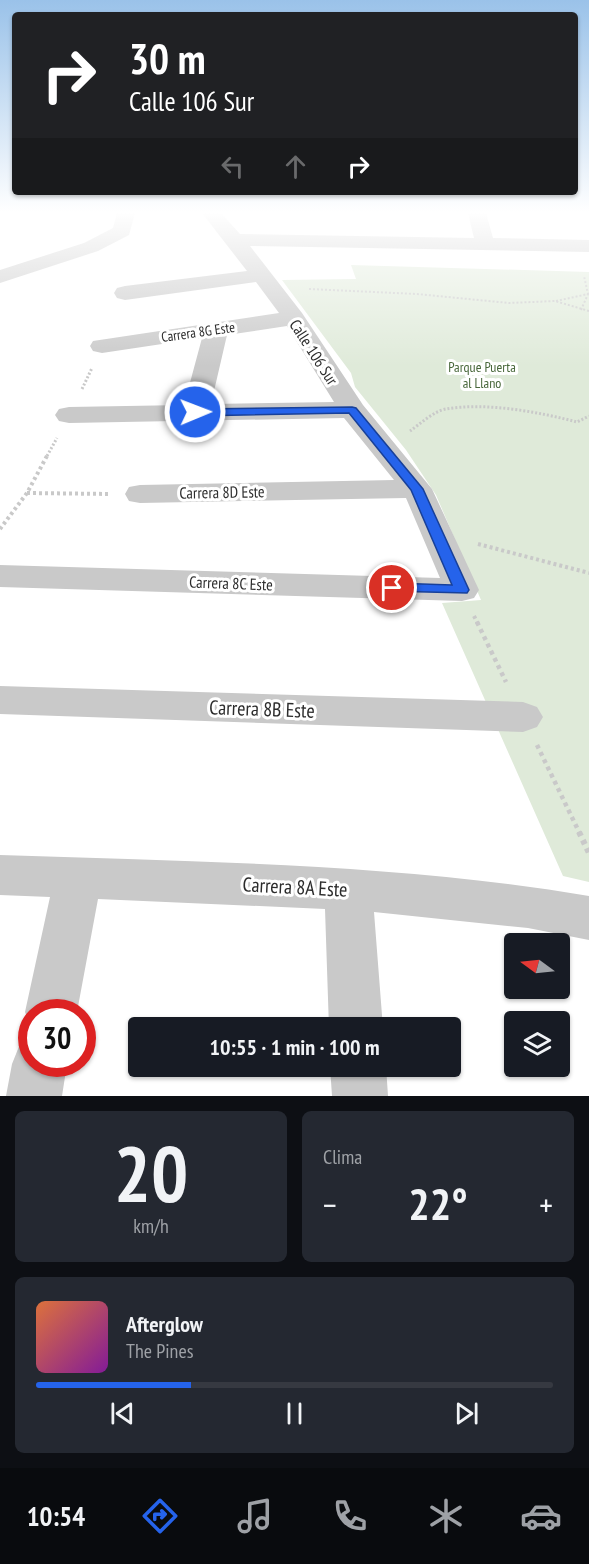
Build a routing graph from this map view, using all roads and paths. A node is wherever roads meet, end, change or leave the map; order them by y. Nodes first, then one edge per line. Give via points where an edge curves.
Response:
1 (39, 264) edge
2 (253, 264) edge
3 (584, 276) dead end
4 (0, 277) edge
5 (266, 282) junction
6 (125, 293) dead end
7 (588, 294) edge
8 (555, 301) junction
9 (581, 310) junction
10 (589, 311) edge
11 (294, 318) junction
12 (217, 328) junction
13 (102, 346) dead end
14 (352, 410) junction
15 (195, 412) junction
16 (69, 415) dead end
17 (589, 416) edge
18 (415, 441) dead end
19 (417, 489) junction
20 (27, 493) dead end
21 (140, 494) joint
22 (468, 541) dead end
23 (589, 573) edge
24 (0, 576) edge
25 (462, 590) joint
26 (0, 700) edge
27 (523, 717) dead end
28 (0, 875) edge
29 (78, 878) junction
30 (348, 889) junction
31 (589, 918) edge
32 (54, 999) edge
33 (355, 1017) edge
34 (38, 1077) edge
35 (359, 1077) edge
36 (34, 1096) edge
37 (360, 1096) edge

1 - 4 street
2 - 5 street, Calle 106 Sur
3 - 7 path
5 - 6 street
5 - 8 path via 509,303
5 - 11 street, Calle 106 Sur
7 - 8 path
7 - 9 path
8 - 9 path
9 - 10 path
11 - 12 street, Carrera 8G Este
11 - 14 street, Calle 106 Sur
12 - 13 street, Carrera 8G Este
12 - 15 street
14 - 15 street
14 - 19 street, Calle 106 Sur
15 - 16 street
17 - 18 path via 577,422 538,412 444,409 410,431
19 - 21 street, Carrera 8D Este
19 - 25 street, Calle 106 Sur
20 - 21 path
22 - 23 path
24 - 25 street, Carrera 8C Este
26 - 27 street, Carrera 8B Este
28 - 29 street, Carrera 8A Este
29 - 30 street, Carrera 8A Este
29 - 32 street
30 - 31 street, Carrera 8A Este via 528,907
30 - 33 street
34 - 36 street
35 - 37 street

